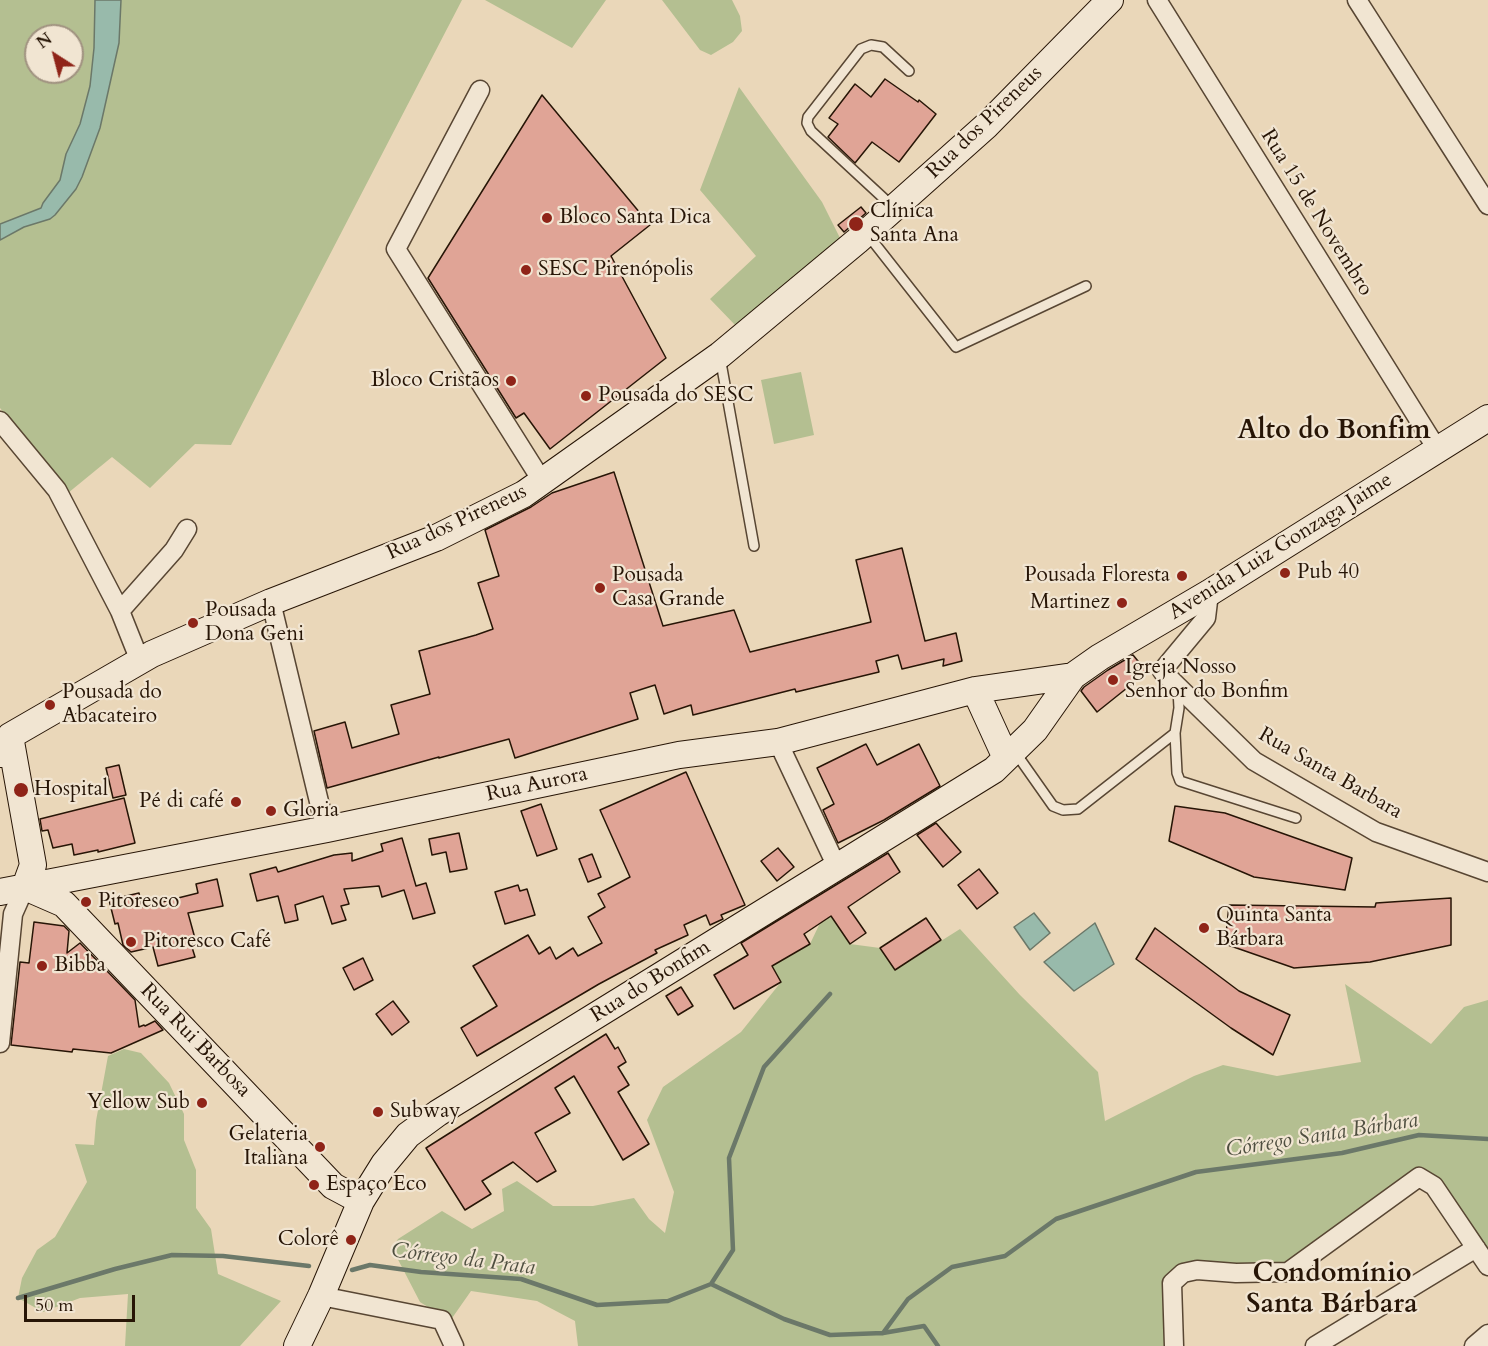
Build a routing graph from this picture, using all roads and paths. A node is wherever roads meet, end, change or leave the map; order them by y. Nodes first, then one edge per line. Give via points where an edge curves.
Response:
1 (1110, 0) edge
2 (1157, 0) edge
3 (1357, 0) edge
4 (909, 71) dead end
5 (480, 90) dead end
6 (1488, 205) edge
7 (894, 208) junction
8 (866, 233) junction
9 (1086, 286) dead end
10 (720, 355) junction
11 (1488, 418) edge
12 (0, 421) edge
13 (1437, 449) junction
14 (542, 481) junction
15 (187, 529) dead end
16 (754, 546) dead end
17 (1209, 593) junction
18 (271, 602) junction
19 (120, 611) junction
20 (140, 661) junction
21 (1073, 676) junction
22 (1178, 687) junction
23 (975, 690) junction
24 (1175, 733) junction
25 (778, 742) junction
26 (5, 745) edge
27 (1010, 754) junction
28 (1296, 818) dead end
29 (327, 829) junction
30 (837, 867) junction
31 (1488, 872) edge
32 (88, 876) junction
33 (25, 887) junction
34 (0, 892) edge
35 (64, 904) junction
36 (0, 1043) edge
37 (361, 1201) junction
38 (1476, 1248) junction
39 (1488, 1266) edge
40 (321, 1296) junction
41 (1488, 1334) edge
42 (297, 1346) edge
43 (454, 1346) edge
44 (1174, 1346) edge
45 (1315, 1346) edge
46 (1474, 1346) edge

1 - 7 main road, Rua dos Pireneus via 987,125
2 - 13 street, Rua 15 de Novembro
3 - 6 street
4 - 7 lane via 883,47 861,49 807,123
5 - 14 street via 396,249
7 - 8 main road, Rua dos Pireneus
8 - 9 lane via 956,347
8 - 10 main road, Rua dos Pireneus
10 - 14 main road, Rua dos Pireneus
10 - 16 lane
11 - 13 main road, Avenida Luiz Gonzaga Jaime
12 - 19 street via 57,490
13 - 17 main road, Avenida Luiz Gonzaga Jaime
14 - 18 main road, Rua dos Pireneus via 436,538
15 - 19 street via 174,550
17 - 21 main road, Avenida Luiz Gonzaga Jaime
17 - 22 street, Rua Santa Barbara via 1206,618 1162,671
18 - 20 main road, Rua dos Pireneus
18 - 29 street
19 - 20 street
20 - 26 main road, Rua dos Pireneus
21 - 23 main road, Rua Aurora
21 - 27 main road, Rua do Bonfim via 1035,730
22 - 24 lane
22 - 31 street, Rua Santa Barbara via 1254,761 1376,832
23 - 25 main road, Rua Aurora
23 - 27 main road
24 - 27 lane via 1077,809 1053,806
24 - 28 lane via 1180,781
25 - 29 main road, Rua Aurora via 679,755
25 - 30 street
26 - 33 main road via 33,865
27 - 30 main road, Rua do Bonfim via 994,770
29 - 32 main road, Rua Aurora
30 - 37 main road, Rua do Bonfim via 438,1113 408,1135
32 - 33 main road, Rua Aurora
32 - 35 main road via 69,885
33 - 34 main road, Rua Aurora
33 - 35 main road, Rua Rui Barbosa
33 - 36 street via 13,914
35 - 37 main road, Rua Rui Barbosa via 333,1185
37 - 40 main road, Rua do Bonfim
38 - 39 street
38 - 44 street via 1434,1186 1419,1177 1288,1272 1197,1270 1183,1274 1172,1283
38 - 45 street
40 - 42 main road, Rua do Bonfim
40 - 43 street via 442,1320
41 - 46 street

